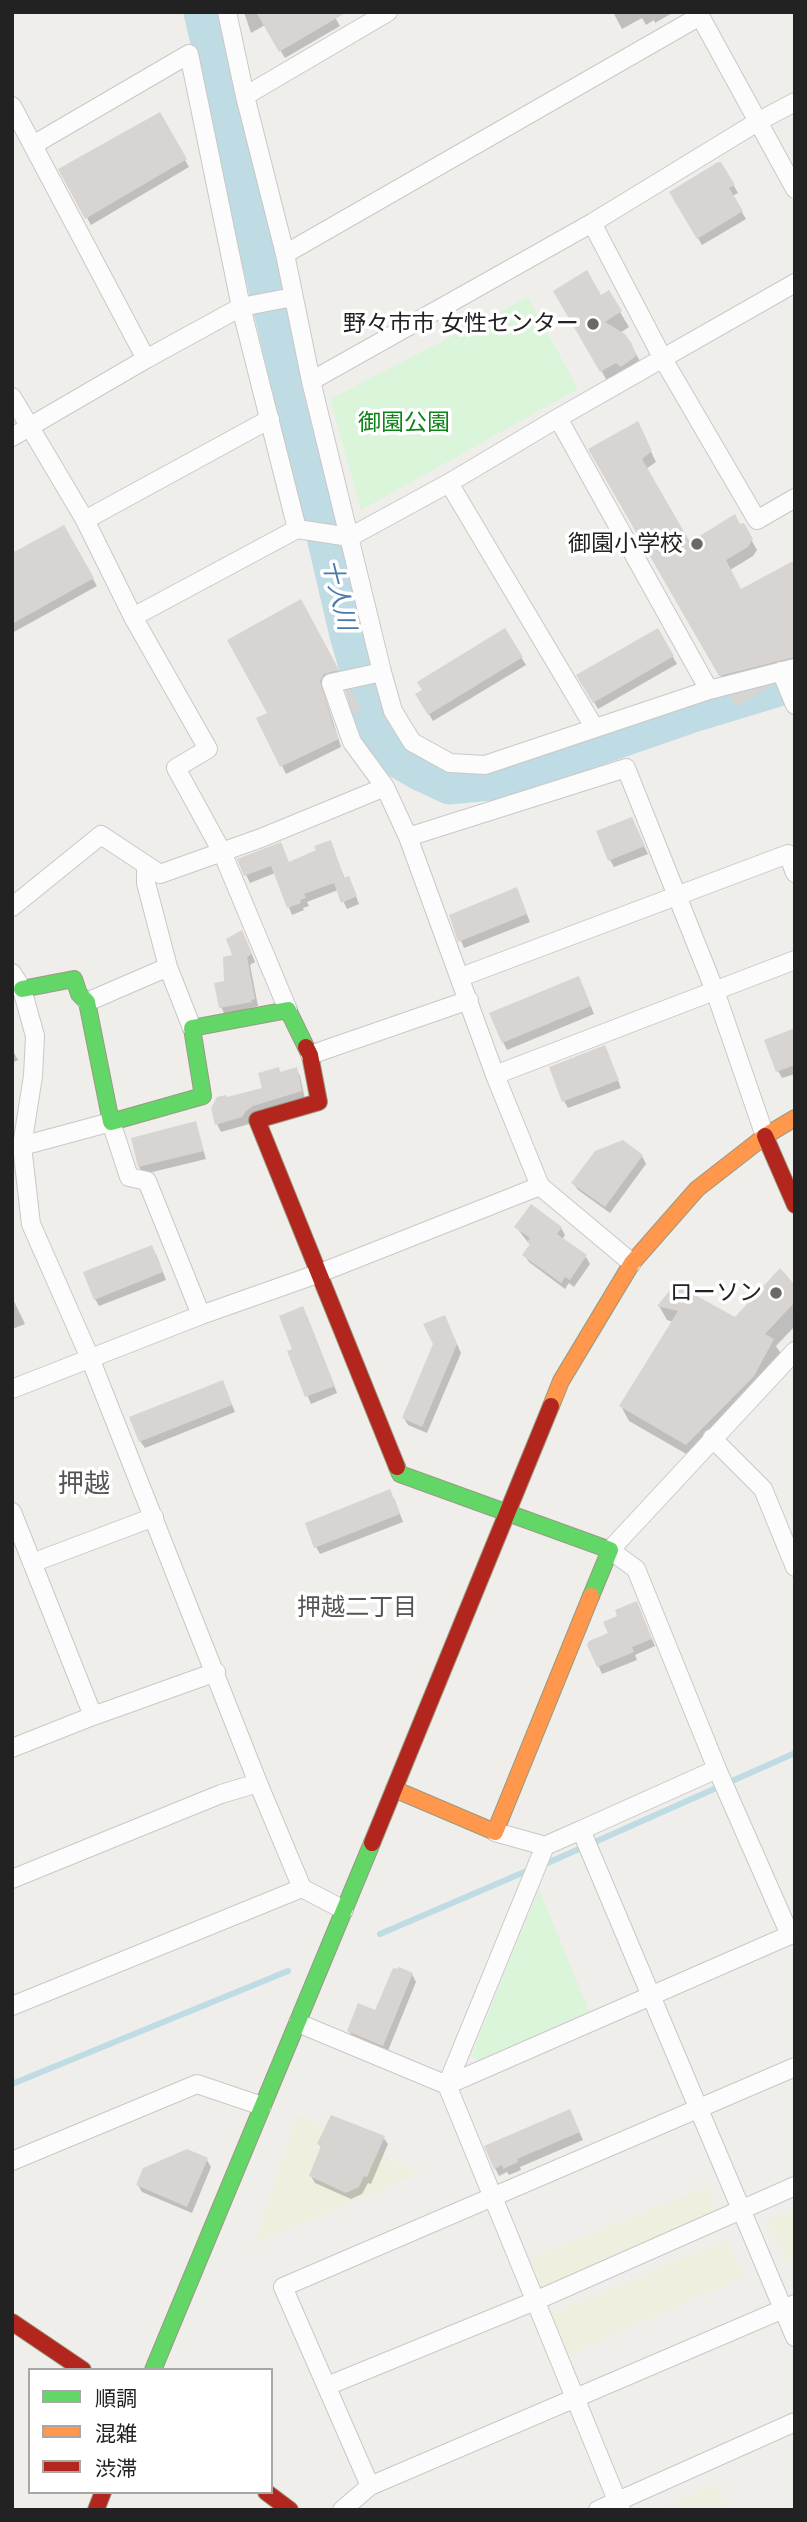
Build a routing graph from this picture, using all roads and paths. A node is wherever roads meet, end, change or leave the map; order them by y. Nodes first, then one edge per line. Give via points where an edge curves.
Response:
1 (227, 12) edge
2 (388, 12) edge
3 (699, 14) edge
4 (245, 96) junction
5 (795, 102) edge
6 (12, 106) edge
7 (759, 121) junction
8 (33, 145) junction
9 (795, 188) edge
10 (592, 223) junction
11 (285, 254) junction
12 (795, 283) edge
13 (288, 298) junction
14 (249, 305) junction
15 (146, 359) junction
16 (663, 359) junction
17 (311, 381) junction
18 (12, 397) edge
19 (558, 418) junction
20 (270, 419) junction
21 (29, 427) junction
22 (12, 437) edge
23 (449, 483) junction
24 (795, 498) edge
25 (85, 520) junction
26 (302, 530) junction
27 (345, 536) junction
28 (133, 617) junction
29 (377, 673) junction
30 (787, 673) edge
31 (709, 690) junction
32 (795, 705) edge
33 (594, 727) junction
34 (385, 786) junction
35 (408, 837) junction
36 (222, 852) junction
37 (146, 865) junction
38 (795, 873) edge
39 (677, 895) junction
40 (12, 907) edge
41 (795, 960) edge
42 (168, 967) junction
43 (461, 977) junction
44 (17, 981) edge
45 (715, 991) junction
46 (469, 1000) junction
47 (87, 1002) junction
48 (288, 1010) junction
49 (192, 1028) junction
50 (310, 1055) junction
51 (495, 1075) junction
52 (795, 1118) edge
53 (111, 1122) junction
54 (765, 1136) junction
55 (22, 1146) junction
56 (540, 1186) junction
57 (795, 1205) edge
58 (632, 1263) junction
59 (320, 1273) junction
60 (201, 1315) junction
61 (795, 1351) edge
62 (90, 1358) junction
63 (12, 1389) edge
64 (712, 1438) junction
65 (12, 1512) edge
66 (508, 1515) junction
67 (154, 1517) junction
68 (610, 1550) junction
69 (32, 1563) junction
70 (795, 1567) edge
71 (216, 1672) junction
72 (93, 1716) junction
73 (12, 1748) edge
74 (722, 1779) junction
75 (258, 1783) junction
76 (394, 1789) junction
77 (495, 1832) junction
78 (585, 1839) junction
79 (543, 1850) junction
80 (12, 1879) edge
81 (302, 1888) junction
82 (344, 1910) junction
83 (792, 1934) edge
84 (650, 1996) junction
85 (12, 2006) edge
86 (298, 2024) junction
87 (795, 2067) edge
88 (447, 2085) junction
89 (262, 2106) junction
90 (698, 2108) junction
91 (12, 2161) edge
92 (795, 2186) edge
93 (491, 2196) junction
94 (741, 2211) junction
95 (535, 2301) junction
96 (789, 2307) edge
97 (12, 2322) edge
98 (795, 2337) edge
99 (80, 2368) edge
100 (154, 2368) edge
101 (327, 2386) junction
102 (574, 2398) junction
103 (795, 2422) edge
104 (370, 2486) junction
105 (269, 2494) edge
106 (619, 2505) edge
107 (290, 2510) edge
108 (342, 2510) edge
109 (598, 2510) edge

1 - 4 street
2 - 4 street
3 - 7 street
3 - 11 street
4 - 11 street
5 - 7 street
6 - 8 street
7 - 9 street
7 - 10 street
8 - 14 street via 189,54
8 - 15 street
10 - 16 street
10 - 17 street
11 - 13 street
12 - 16 street
13 - 14 street
13 - 17 street
14 - 15 street
14 - 20 street
15 - 21 street
16 - 19 street
16 - 24 street via 757,520
17 - 27 street
18 - 21 street
19 - 23 street
19 - 31 street
20 - 25 street
20 - 26 street
21 - 22 street
21 - 25 street
23 - 27 street
23 - 33 street
25 - 28 street
26 - 27 street
26 - 28 street
27 - 29 street
28 - 36 street via 208,749 176,768
29 - 33 street via 412,741 450,763 485,765
29 - 34 street via 331,683 352,742
30 - 31 street
30 - 32 street
31 - 33 street
34 - 35 street
34 - 36 street
35 - 39 street via 626,768
35 - 43 street
36 - 37 street via 160,874
36 - 48 street
37 - 40 street via 101,835
37 - 42 street via 146,883
38 - 39 street via 788,854
39 - 43 street
39 - 45 street
41 - 45 street
42 - 47 street
42 - 49 street
43 - 46 street
44 - 47 street via 74,979
44 - 55 street via 35,1036
45 - 51 street
45 - 54 street
46 - 50 street
46 - 51 street
47 - 53 street
48 - 49 street
48 - 50 street
49 - 53 street via 203,1096
50 - 59 street via 319,1102 257,1120
51 - 56 street
52 - 54 street
53 - 55 street
53 - 60 street via 128,1177 147,1181
54 - 57 street
54 - 58 street via 697,1189
55 - 62 street via 32,1224
56 - 58 street
56 - 59 street
58 - 66 street via 561,1381
59 - 60 street
59 - 66 street via 400,1474
60 - 62 street
61 - 64 street
62 - 63 street
62 - 67 street
64 - 68 street
64 - 70 street via 763,1489
65 - 69 street
66 - 68 street
66 - 76 street
67 - 69 street
67 - 71 street
68 - 74 street via 635,1569
68 - 77 street
69 - 72 street
71 - 72 street
71 - 75 street
72 - 73 street
74 - 78 street
74 - 83 street
75 - 80 street
75 - 81 street
76 - 77 street
76 - 82 street
77 - 79 street
78 - 79 street
78 - 84 street
79 - 88 street
81 - 82 street
81 - 85 street
82 - 86 street
83 - 84 street
84 - 88 street
84 - 90 street
86 - 88 street
86 - 89 street
87 - 90 street
88 - 93 street
89 - 91 street via 197,2084
89 - 100 street
90 - 93 street
90 - 94 street
92 - 94 street
93 - 95 street
93 - 101 street via 283,2287
94 - 95 street
94 - 96 street
95 - 101 street
95 - 102 street
96 - 98 street
96 - 102 street
97 - 99 street
101 - 104 street
102 - 104 street
102 - 106 street
103 - 106 street
104 - 108 street
105 - 107 street
106 - 109 street

